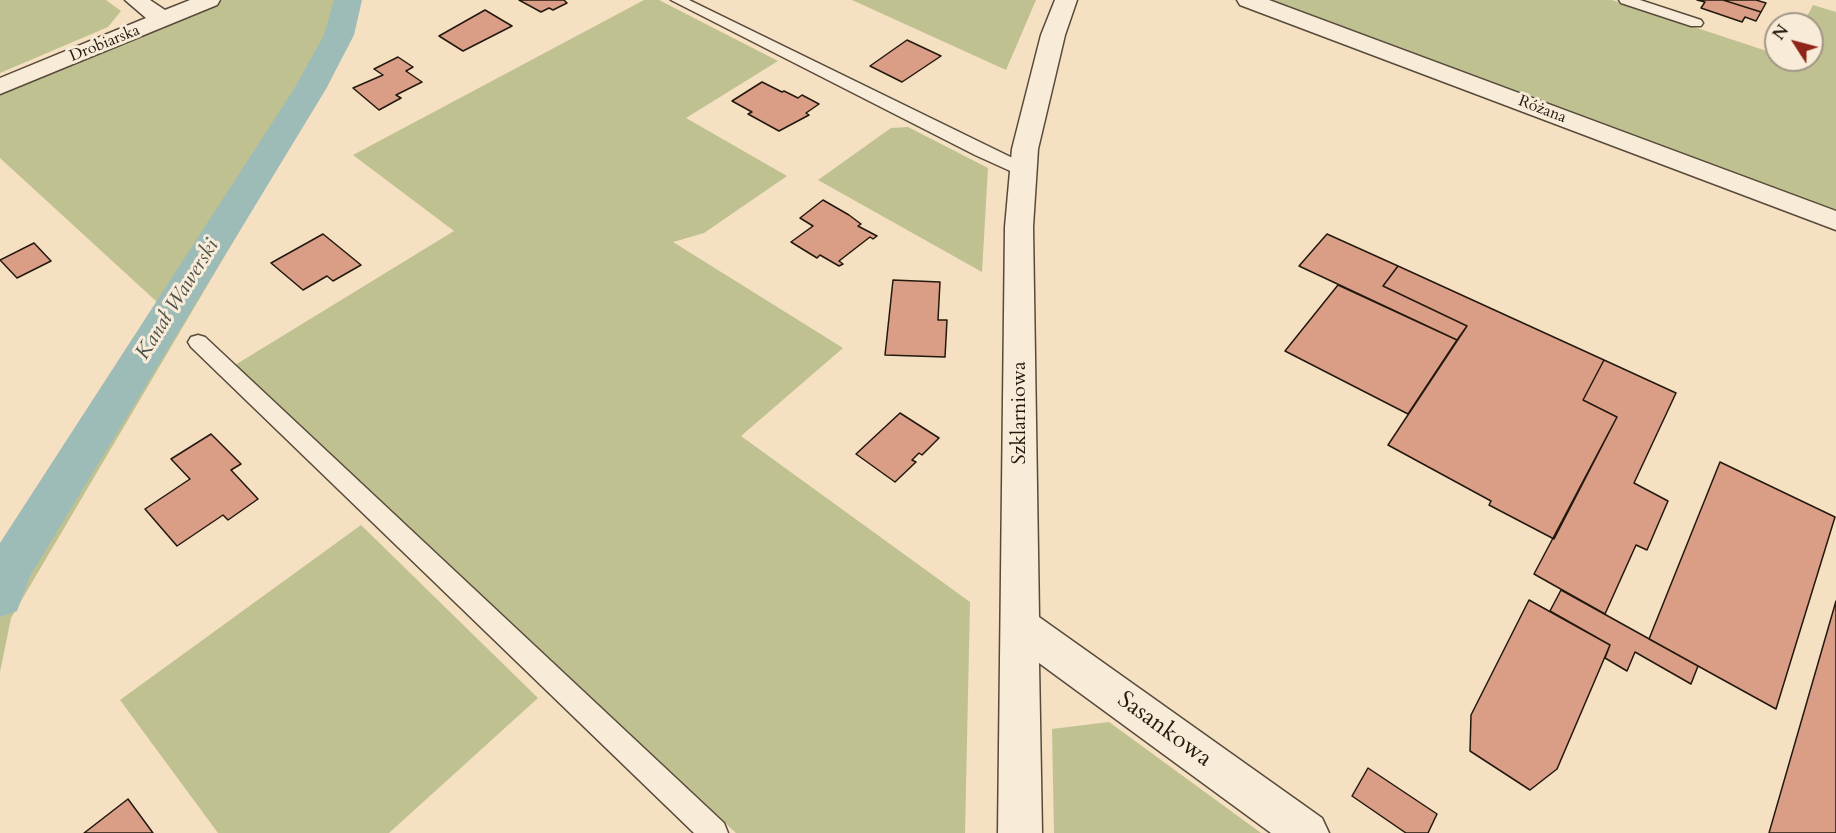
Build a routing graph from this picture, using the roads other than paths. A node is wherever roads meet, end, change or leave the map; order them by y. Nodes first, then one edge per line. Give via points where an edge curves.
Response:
1 (136, 0) edge
2 (209, 0) edge
3 (678, 0) edge
4 (1066, 0) edge
5 (1248, 0) edge
6 (1626, 0) edge
7 (163, 20) junction
8 (1696, 23) dead end
9 (0, 87) edge
10 (1023, 170) junction
11 (1836, 221) edge
12 (198, 342) dead end
13 (1021, 627) junction
14 (714, 833) edge
15 (1020, 833) edge
16 (1307, 833) edge

1 - 7 street
2 - 7 street, Drobiarska
3 - 10 lane
4 - 10 street, Szklarniowa via 1050,47
5 - 11 street, Różana
6 - 8 lane
7 - 9 street, Drobiarska
10 - 13 street, Szklarniowa via 1019,227
12 - 14 lane
13 - 15 street, Szklarniowa
13 - 16 street, Sasankowa

